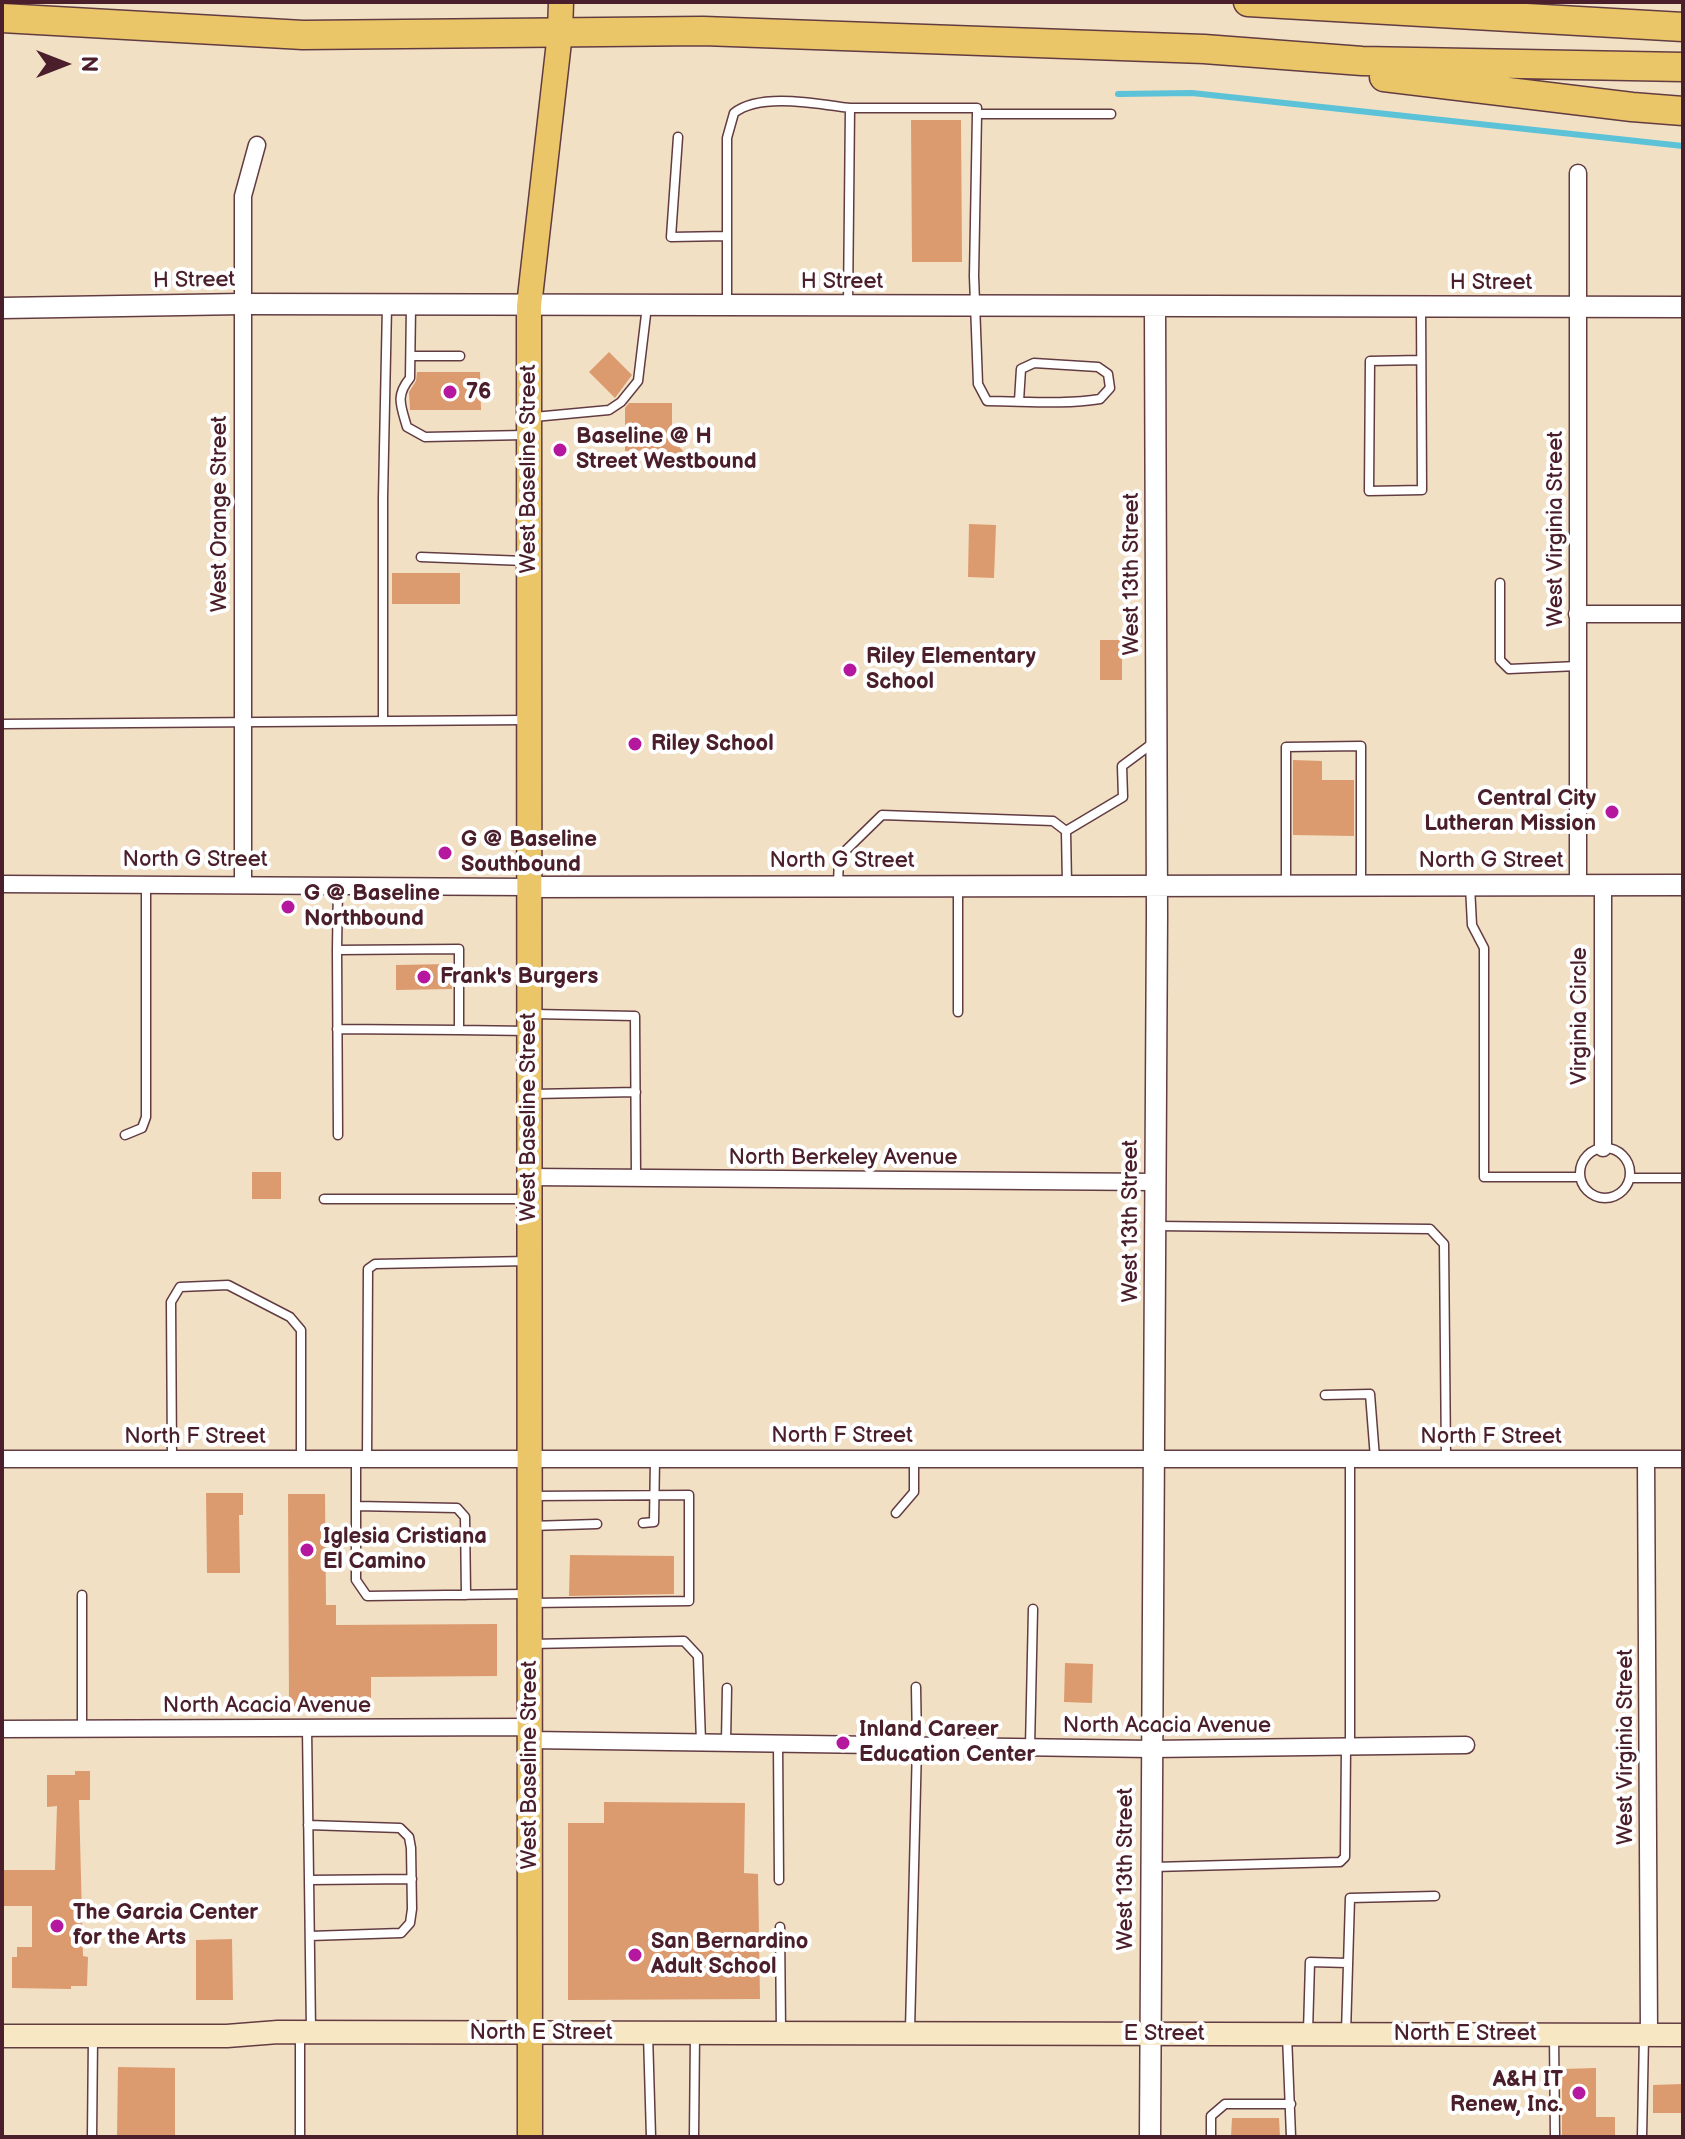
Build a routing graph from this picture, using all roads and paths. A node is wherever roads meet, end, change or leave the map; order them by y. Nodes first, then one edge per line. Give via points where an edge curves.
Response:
1 (561, 2) edge
2 (1248, 2) edge
3 (2, 18) edge
4 (1683, 27) edge
5 (560, 33) junction
6 (1362, 61) junction
7 (1683, 67) edge
8 (850, 108) junction
9 (1683, 111) edge
10 (977, 114) junction
11 (1111, 114) dead end
12 (678, 137) dead end
13 (257, 145) dead end
14 (1578, 173) dead end
15 (727, 236) junction
16 (242, 304) junction
17 (387, 305) junction
18 (411, 306) junction
19 (529, 306) junction
20 (647, 306) junction
21 (727, 306) junction
22 (848, 306) junction
23 (976, 306) junction
24 (1155, 306) junction
25 (1421, 307) junction
26 (1579, 307) junction
27 (1683, 307) edge
28 (2, 308) edge
29 (412, 356) junction
30 (460, 356) dead end
31 (1421, 360) junction
32 (1019, 401) junction
33 (529, 426) junction
34 (421, 557) dead end
35 (529, 561) junction
36 (1500, 583) dead end
37 (1577, 614) junction
38 (1683, 614) edge
39 (1578, 666) junction
40 (529, 720) junction
41 (383, 721) junction
42 (242, 722) junction
43 (2, 724) edge
44 (1157, 740) junction
45 (1066, 831) junction
46 (2, 884) edge
47 (146, 884) junction
48 (243, 884) junction
49 (838, 885) junction
50 (958, 885) junction
51 (1067, 885) junction
52 (1157, 885) junction
53 (1286, 885) junction
54 (1361, 885) junction
55 (1470, 885) junction
56 (1578, 885) junction
57 (1603, 885) junction
58 (1683, 885) edge
59 (338, 886) junction
60 (529, 887) junction
61 (337, 950) junction
62 (958, 1012) dead end
63 (529, 1022) junction
64 (337, 1029) junction
65 (459, 1030) junction
66 (636, 1092) junction
67 (531, 1095) junction
68 (125, 1135) dead end
69 (338, 1135) dead end
70 (1603, 1148) junction
71 (1580, 1177) junction
72 (636, 1178) junction
73 (1630, 1178) junction
74 (1683, 1178) edge
75 (1155, 1182) junction
76 (529, 1188) junction
77 (324, 1199) dead end
78 (1155, 1226) junction
79 (530, 1261) junction
80 (1325, 1395) dead end
81 (529, 1458) junction
82 (655, 1458) junction
83 (914, 1458) junction
84 (1153, 1458) junction
85 (1350, 1458) junction
86 (1375, 1458) junction
87 (2, 1459) edge
88 (172, 1459) junction
89 (301, 1459) junction
90 (361, 1459) junction
91 (1446, 1459) junction
92 (1646, 1459) junction
93 (1683, 1459) edge
94 (655, 1495) junction
95 (529, 1496) junction
96 (356, 1506) junction
97 (896, 1513) dead end
98 (643, 1523) dead end
99 (597, 1524) dead end
100 (530, 1526) junction
101 (82, 1595) dead end
102 (466, 1595) junction
103 (530, 1598) junction
104 (1033, 1609) dead end
105 (530, 1644) junction
106 (916, 1687) dead end
107 (727, 1688) dead end
108 (307, 1728) junction
109 (2, 1729) edge
110 (82, 1729) junction
111 (531, 1733) junction
112 (701, 1742) junction
113 (726, 1742) junction
114 (778, 1743) junction
115 (917, 1745) junction
116 (1466, 1745) dead end
117 (1030, 1747) junction
118 (1348, 1747) junction
119 (1151, 1749) junction
120 (308, 1825) junction
121 (1150, 1867) junction
122 (412, 1879) junction
123 (309, 1880) junction
124 (779, 1880) dead end
125 (1435, 1896) dead end
126 (780, 1927) dead end
127 (310, 1936) junction
128 (1348, 1963) junction
129 (306, 2032) junction
130 (530, 2033) junction
131 (648, 2033) junction
132 (695, 2033) junction
133 (781, 2033) junction
134 (910, 2033) junction
135 (1081, 2033) joint
136 (1149, 2034) junction
137 (1247, 2034) joint
138 (1297, 2034) junction
139 (1346, 2034) junction
140 (1554, 2035) junction
141 (1647, 2035) junction
142 (1683, 2035) edge
143 (2, 2036) edge
144 (93, 2036) junction
145 (1291, 2104) junction
146 (92, 2137) edge
147 (300, 2137) edge
148 (530, 2137) edge
149 (651, 2137) edge
150 (694, 2137) edge
151 (1150, 2137) edge
152 (1211, 2137) edge
153 (1291, 2137) edge
154 (1555, 2137) edge
155 (1642, 2137) edge

1 - 5 main road, West Baseline Street
2 - 4 highway
3 - 5 highway via 303,35
5 - 6 highway via 855,36 1204,49
5 - 19 main road, West Baseline Street
6 - 7 highway
6 - 9 highway via 1376,76
8 - 10 lane via 977,108
8 - 15 lane via 753,102 734,113 727,138
8 - 22 lane
10 - 11 lane
10 - 23 lane
12 - 15 lane via 671,237
13 - 16 street, West Orange Street via 243,196
14 - 26 street, West Virginia Street
15 - 21 lane
16 - 17 street, H Street
16 - 28 street, H Street
16 - 42 street, West Orange Street
17 - 18 street, H Street
17 - 41 lane
18 - 19 street, H Street
18 - 29 lane
19 - 20 street, H Street
19 - 33 main road, West Baseline Street
20 - 21 street, H Street
20 - 33 lane via 638,381 621,402 609,410
21 - 22 street, H Street
22 - 23 street, H Street
23 - 24 street, H Street
23 - 32 lane via 978,384 987,401
24 - 25 street, H Street
24 - 44 street, West 13th Street
25 - 26 street, H Street
25 - 31 lane
26 - 27 street, H Street
26 - 37 street, West Virginia Street
29 - 30 lane
29 - 33 lane via 400,402 407,427 425,437
31 - 31 lane via 1422,490 1369,491 1370,361
32 - 32 lane via 1021,369 1034,363 1098,367 1108,374 1110,388 1100,399
33 - 35 main road, West Baseline Street
34 - 35 lane
35 - 40 main road, West Baseline Street
36 - 39 lane via 1500,660 1509,669
37 - 38 street
37 - 39 street, West Virginia Street
39 - 56 street, West Virginia Street
40 - 41 lane
40 - 60 main road, West Baseline Street
41 - 42 lane
42 - 43 lane
42 - 48 street, West Orange Street
44 - 45 lane via 1122,766 1123,797
44 - 52 street, West 13th Street
45 - 49 lane via 1053,821 882,815 839,857
45 - 51 lane
46 - 47 street, North G Street
47 - 48 street, North G Street
47 - 68 lane via 146,1117 142,1128
48 - 59 street, North G Street
49 - 50 street, North G Street
49 - 60 street, North G Street
50 - 51 street, North G Street
50 - 62 lane
51 - 52 street, North G Street
52 - 53 street, North G Street
52 - 75 street, West 13th Street
53 - 54 street, North G Street
53 - 54 lane via 1286,747 1361,746
54 - 55 street, North G Street
55 - 56 street, North G Street
55 - 71 lane via 1472,925 1484,948 1484,1177
56 - 57 street, North G Street
57 - 58 street, North G Street
57 - 70 street, Virginia Circle
59 - 60 street, North G Street
59 - 61 lane
60 - 63 main road, West Baseline Street
61 - 64 lane
61 - 65 lane via 459,949
63 - 65 lane
63 - 66 lane via 635,1016
63 - 67 main road, West Baseline Street
64 - 65 lane
64 - 69 lane
66 - 67 lane
66 - 72 lane
67 - 76 main road, West Baseline Street
70 - 71 lane via 1585,1158
70 - 73 lane via 1624,1156
71 - 73 lane via 1585,1188 1605,1198 1616,1196
72 - 75 street, North Berkeley Avenue
72 - 76 street, North Berkeley Avenue
73 - 74 lane
75 - 78 street, West 13th Street
76 - 77 lane
76 - 79 main road, West Baseline Street
78 - 84 street, West 13th Street
78 - 91 lane via 1430,1229 1444,1244
79 - 81 main road, West Baseline Street
79 - 90 lane via 375,1264 368,1269
80 - 86 lane via 1370,1394
81 - 82 street, North F Street
81 - 90 street, North F Street
81 - 95 main road, West Baseline Street
82 - 83 street, North F Street
82 - 94 lane
83 - 84 street, North F Street
83 - 97 lane via 914,1492
84 - 85 street, North F Street
84 - 119 street, West 13th Street
85 - 86 street, North F Street
85 - 118 lane
86 - 91 street, North F Street
87 - 88 street, North F Street
88 - 89 street, North F Street
88 - 89 lane via 171,1302 180,1287 228,1285 290,1317 301,1330
89 - 90 street, North F Street
90 - 96 lane
91 - 92 street, North F Street
92 - 93 street, North F Street
92 - 141 street, West Virginia Street
94 - 95 lane
94 - 98 lane via 654,1522
94 - 103 lane via 689,1495 689,1601
95 - 100 main road, West Baseline Street
96 - 102 lane via 457,1508 465,1517
96 - 102 lane via 356,1580 367,1596
99 - 100 lane
100 - 103 main road, West Baseline Street
101 - 110 lane
102 - 103 lane
103 - 105 main road, West Baseline Street
104 - 117 lane
105 - 111 main road, West Baseline Street
105 - 112 lane via 684,1641 698,1656
106 - 115 lane
107 - 113 lane
108 - 110 street, North Acacia Avenue
108 - 111 street, North Acacia Avenue
108 - 120 lane
109 - 110 street, North Acacia Avenue
111 - 112 street, North Acacia Avenue
111 - 130 main road, West Baseline Street
112 - 113 street, North Acacia Avenue
113 - 114 street, North Acacia Avenue
114 - 115 street, North Acacia Avenue
114 - 124 lane
115 - 117 street, North Acacia Avenue
115 - 134 lane
116 - 118 street, North Acacia Avenue
117 - 119 street, North Acacia Avenue
118 - 119 street, North Acacia Avenue
118 - 121 lane via 1345,1857 1340,1862
119 - 121 street, West 13th Street
120 - 122 lane via 400,1828 409,1837
120 - 123 lane
121 - 136 street, West 13th Street
122 - 123 lane
122 - 127 lane via 410,1923 401,1933
123 - 127 lane
125 - 128 lane via 1350,1898
126 - 133 lane
127 - 129 lane
128 - 138 lane via 1310,1962
128 - 139 lane
129 - 130 main road, North E Street
129 - 144 main road, North E Street
129 - 147 lane
130 - 131 main road, North E Street
130 - 148 main road, West Baseline Street
131 - 132 main road, North E Street
131 - 149 lane
132 - 133 main road, North E Street
132 - 150 lane
133 - 134 main road, North E Street
134 - 135 main road, North E Street
135 - 136 main road, E Street
136 - 137 main road, E Street
136 - 151 street, West 13th Street
137 - 138 main road, North E Street
138 - 139 main road, North E Street
138 - 145 lane via 1287,2074
139 - 140 main road, North E Street
140 - 141 main road, North E Street
140 - 154 lane
141 - 142 main road, North E Street
141 - 155 lane
143 - 144 main road, North E Street
144 - 146 lane
145 - 152 lane via 1225,2104 1211,2116
145 - 153 lane

